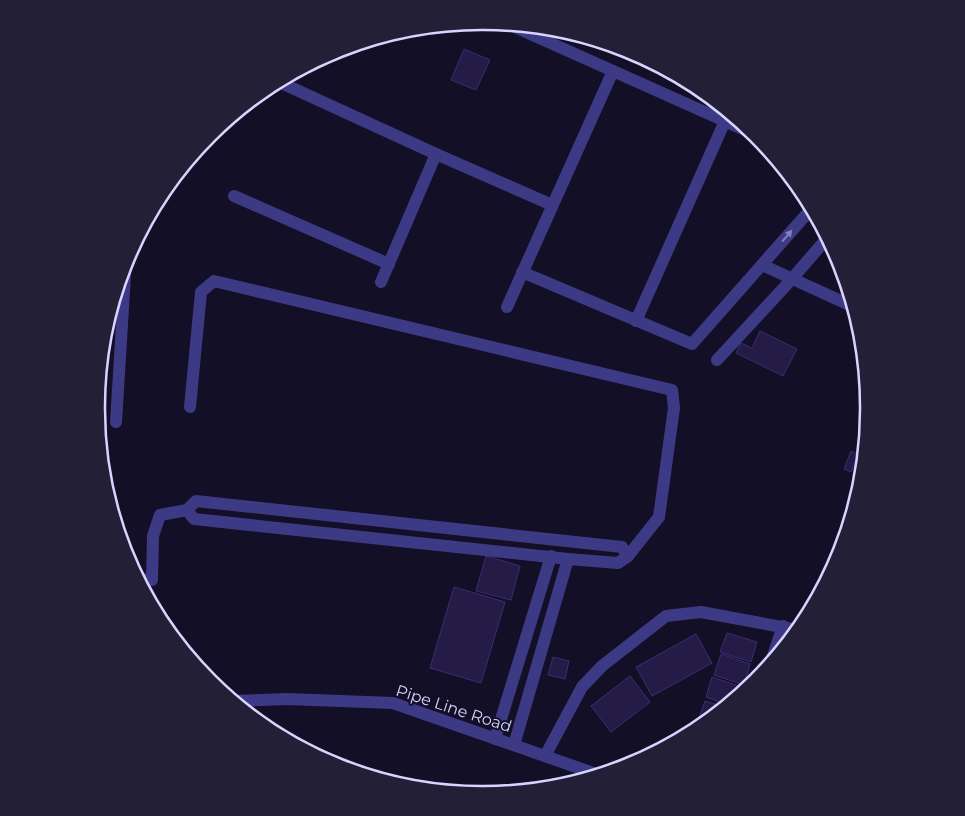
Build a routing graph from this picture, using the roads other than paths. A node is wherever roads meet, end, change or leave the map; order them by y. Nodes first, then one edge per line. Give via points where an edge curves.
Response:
1 (527, 33) edge
2 (613, 71) junction
3 (287, 85) edge
4 (725, 121) junction
5 (732, 124) edge
6 (436, 154) junction
7 (234, 196) dead end
8 (552, 205) junction
9 (807, 214) edge
10 (823, 243) edge
11 (389, 264) junction
12 (762, 265) junction
13 (522, 272) junction
14 (791, 280) junction
15 (380, 282) dead end
16 (124, 289) edge
17 (846, 304) edge
18 (507, 307) dead end
19 (636, 321) junction
20 (717, 360) dead end
21 (190, 407) dead end
22 (116, 422) dead end
23 (187, 510) junction
24 (551, 556) junction
25 (628, 556) junction
26 (568, 559) junction
27 (145, 580) edge
28 (783, 626) junction
29 (790, 628) edge
30 (777, 645) edge
31 (243, 701) edge
32 (495, 739) junction
33 (514, 745) junction
34 (545, 756) junction
35 (587, 771) edge

1 - 2 street
2 - 4 street
2 - 8 street
3 - 6 street
4 - 5 street
4 - 19 street
6 - 8 street
6 - 11 street
7 - 11 street
8 - 13 street
12 -> 9 street
10 - 14 street
11 - 15 street
12 - 14 street
12 - 19 street via 692,344
13 - 18 street
13 - 19 street
14 - 17 street
14 - 20 street
16 - 22 street
21 - 25 street via 201,292 214,281 672,390 674,408 659,517
23 - 24 street via 194,518
23 - 25 street via 196,501 206,502 622,547
23 - 27 street via 160,514 153,536 152,580
24 - 26 street
24 - 32 street
25 - 26 street via 618,563
26 - 33 street
28 - 29 street
28 - 30 street
28 - 34 street via 701,612 666,616 602,666 582,687
31 - 32 street, Pipe Line Road via 393,703
32 - 33 street, Pipe Line Road
33 - 34 street, Pipe Line Road
34 - 35 street, Pipe Line Road

